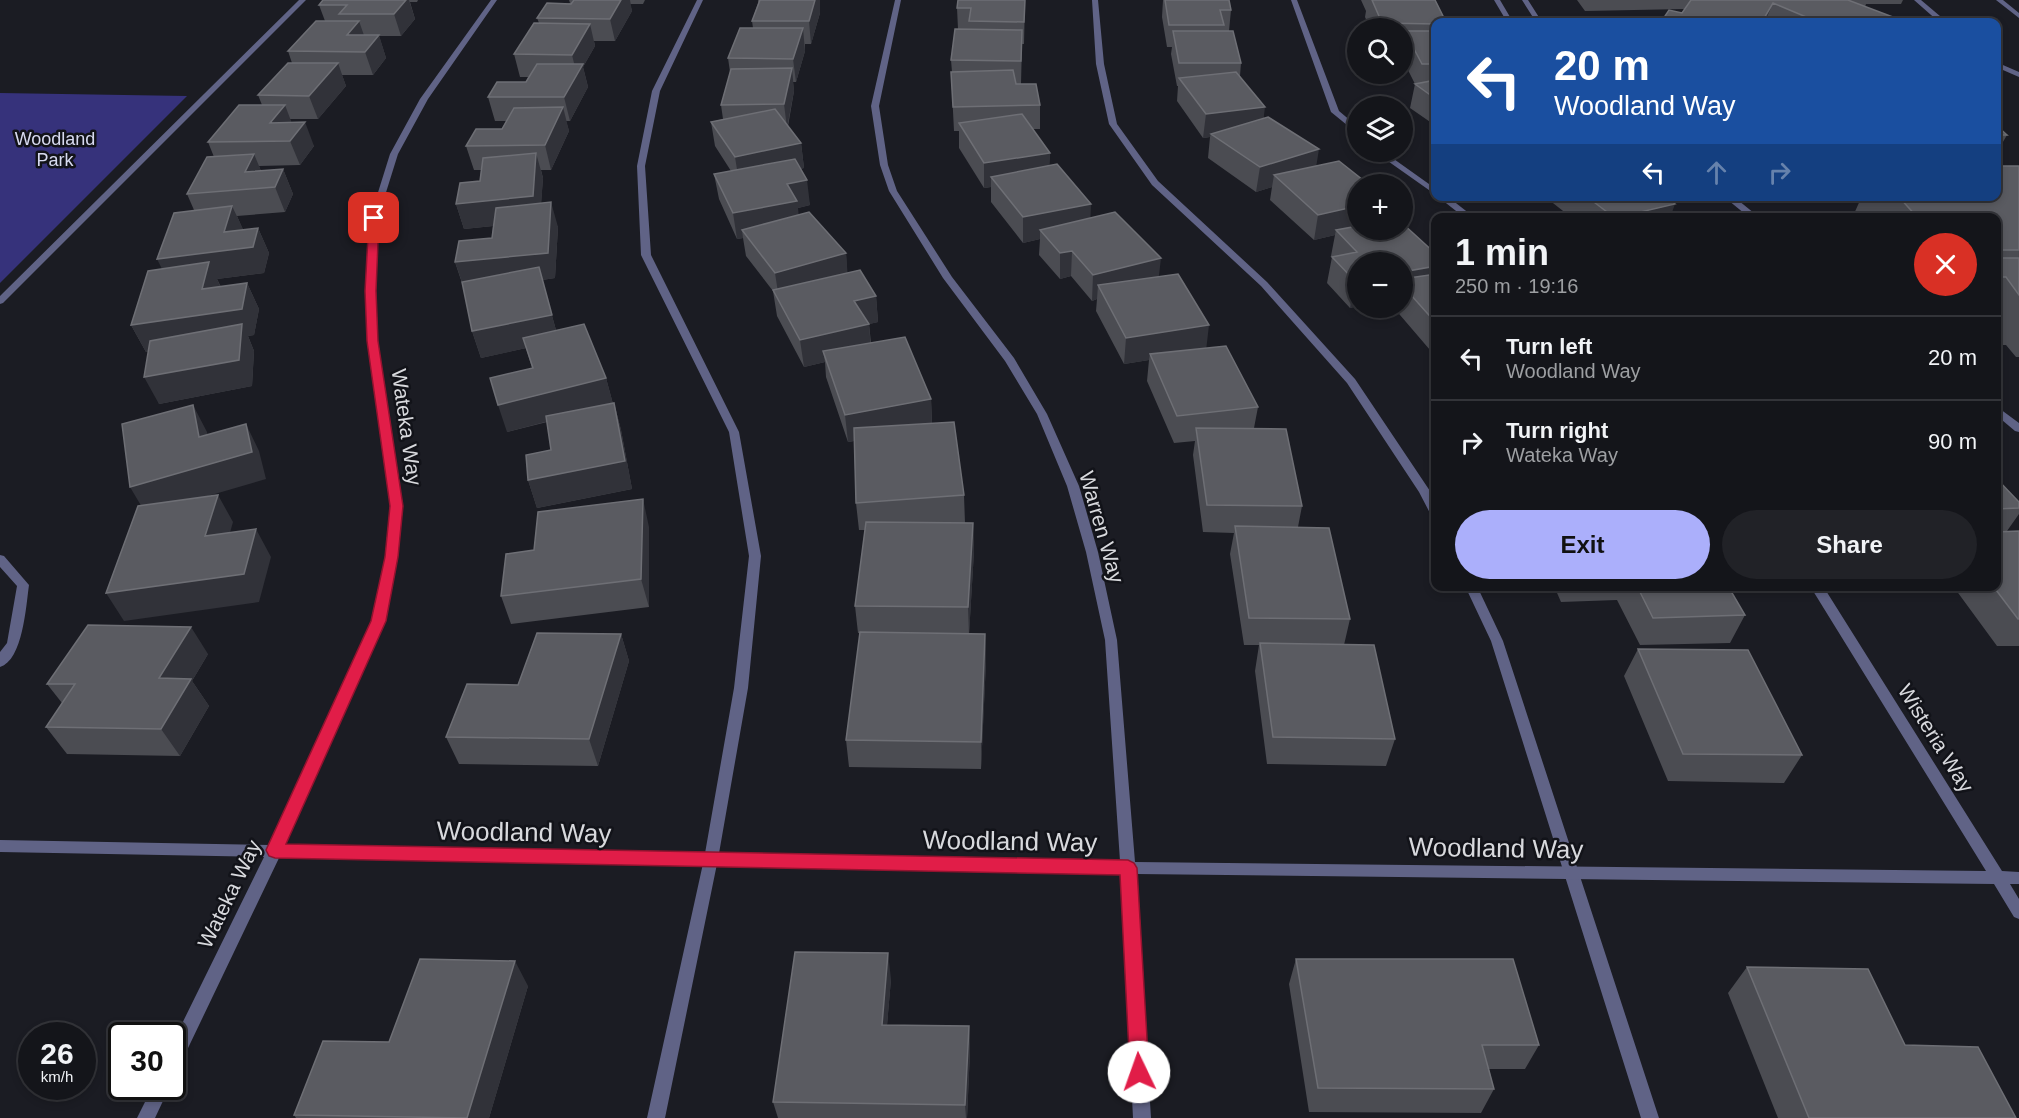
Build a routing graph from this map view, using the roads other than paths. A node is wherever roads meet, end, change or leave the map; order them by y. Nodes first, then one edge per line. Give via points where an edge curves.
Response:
1 (303, 0) edge
2 (494, 0) edge
3 (700, 0) edge
4 (898, 0) edge
5 (1095, 0) edge
6 (1294, 0) edge
7 (1497, 0) edge
8 (1525, 0) edge
9 (1917, 0) edge
10 (1999, 0) edge
11 (2019, 16) edge
12 (1508, 18) edge
13 (1536, 18) edge
14 (1938, 18) edge
15 (2001, 66) edge
16 (2019, 75) edge
17 (1347, 122) edge
18 (1393, 162) edge
19 (1431, 189) edge
20 (1448, 201) edge
21 (1734, 201) edge
22 (1464, 213) edge
23 (1749, 213) edge
24 (0, 301) edge
25 (2001, 413) edge
26 (2019, 429) edge
27 (1431, 504) edge
28 (0, 559) edge
29 (1473, 591) edge
30 (1819, 591) edge
31 (0, 662) edge
32 (0, 846) edge
33 (275, 850) junction
34 (711, 859) junction
35 (1128, 868) junction
36 (1570, 873) junction
37 (1999, 878) junction
38 (2019, 878) edge
39 (2019, 912) edge
40 (186, 1034) edge
41 (155, 1100) edge
42 (146, 1118) edge
43 (656, 1118) edge
44 (1142, 1118) edge
45 (1650, 1118) edge

1 - 24 street
2 - 33 street, Wateka Way via 424,99 394,154 374,218 370,291 373,341 396,506 391,557 378,621
3 - 34 street via 656,91 641,166 646,255 734,432 756,556 741,688
4 - 35 street, Warren Way via 875,106 884,165 893,191 948,278 1010,360 1037,405 1073,486 1111,640
5 - 27 street via 1100,64 1113,124 1155,183 1264,284 1351,381
6 - 17 street via 1335,112
7 - 12 street
8 - 13 street
9 - 14 street
10 - 11 street
15 - 16 street
18 - 19 street
20 - 22 street
21 - 23 street
25 - 26 street
28 - 31 street via 23,585 13,644
29 - 36 street via 1497,641
30 - 37 street, Wisteria Way
32 - 33 street, Woodland Way
33 - 34 street, Woodland Way
33 - 40 street, Wateka Way
34 - 35 street, Woodland Way
34 - 43 street
35 - 36 street, Woodland Way
35 - 44 street, Warren Way
36 - 37 street, Woodland Way
36 - 45 street
37 - 38 street, Woodland Way
37 - 39 street, Wisteria Way
41 - 42 street

